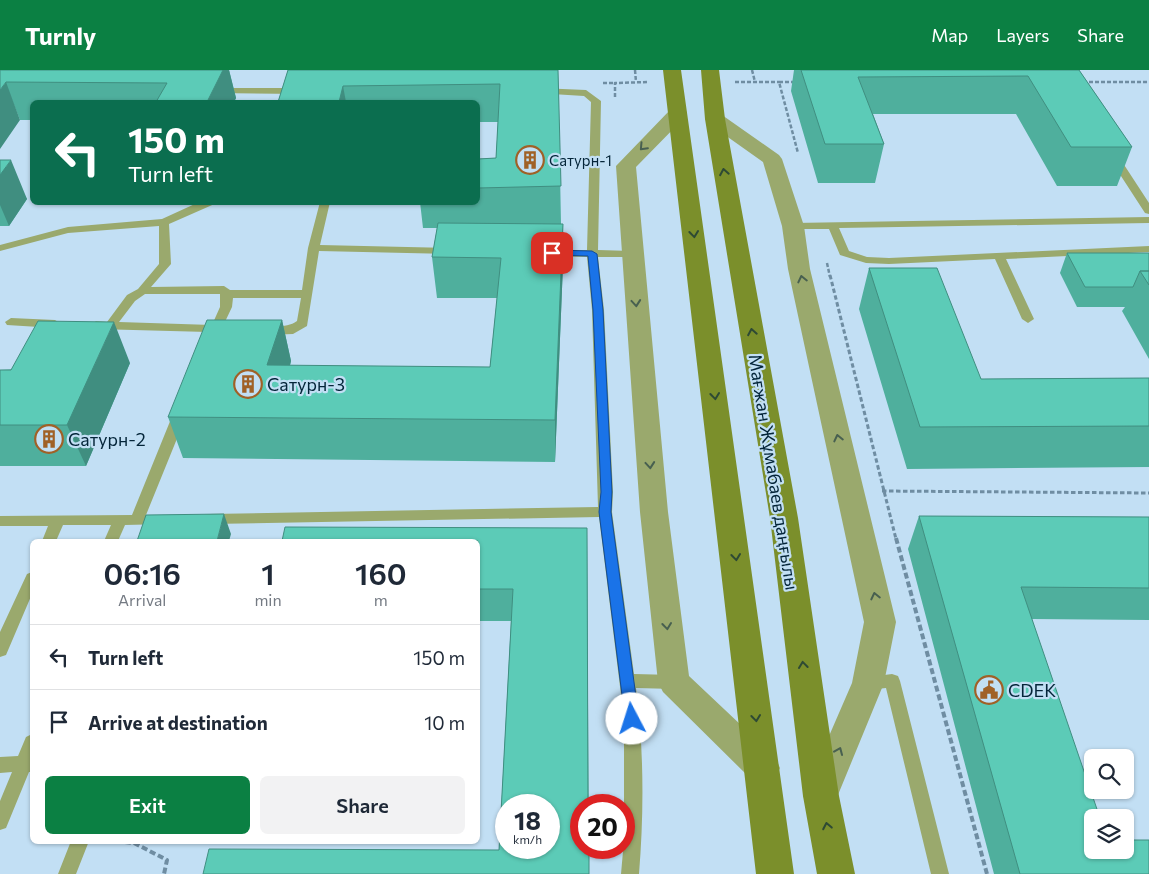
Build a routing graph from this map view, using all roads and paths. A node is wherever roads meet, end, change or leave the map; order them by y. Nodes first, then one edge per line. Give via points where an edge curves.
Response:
1 (635, 70) edge
2 (672, 70) edge
3 (752, 70) edge
4 (710, 76) edge
5 (636, 82) dead end
6 (755, 82) junction
7 (779, 82) junction
8 (799, 82) dead end
9 (1083, 82) edge
10 (1149, 82) edge
11 (293, 87) junction
12 (528, 90) edge
13 (203, 91) edge
14 (311, 91) edge
15 (288, 100) edge
16 (678, 113) junction
17 (715, 119) junction
18 (1106, 147) edge
19 (800, 159) dead end
20 (200, 205) edge
21 (324, 205) edge
22 (1149, 211) edge
23 (1149, 220) edge
24 (164, 222) junction
25 (806, 226) junction
26 (833, 226) junction
27 (0, 248) edge
28 (314, 248) junction
29 (1149, 249) edge
30 (463, 251) edge
31 (532, 253) edge
32 (592, 254) junction
33 (632, 254) junction
34 (999, 256) junction
35 (142, 291) junction
36 (227, 294) junction
37 (306, 294) junction
38 (1028, 319) dead end
39 (11, 322) dead end
40 (111, 325) junction
41 (215, 329) junction
42 (232, 329) edge
43 (250, 330) edge
44 (207, 347) edge
45 (185, 402) edge
46 (850, 491) junction
47 (883, 491) junction
48 (1149, 493) edge
49 (605, 512) junction
50 (176, 519) edge
51 (196, 519) edge
52 (58, 520) junction
53 (120, 520) junction
54 (137, 520) junction
55 (0, 521) edge
56 (50, 539) edge
57 (113, 539) edge
58 (30, 582) edge
59 (0, 650) edge
60 (628, 681) junction
61 (674, 682) junction
62 (868, 683) junction
63 (28, 764) edge
64 (0, 765) edge
65 (763, 768) junction
66 (820, 796) junction
67 (0, 822) edge
68 (79, 844) edge
69 (136, 844) edge
70 (67, 874) edge
71 (164, 874) edge
72 (630, 874) edge
73 (775, 874) edge
74 (836, 874) edge
75 (940, 874) edge
76 (987, 874) edge

1 - 5 path
2 - 16 main road
3 - 6 path
4 - 6 path
4 - 17 main road, Мағжан Жұмабаев даңғылы
6 - 7 path
7 - 8 path
7 - 19 path
9 - 10 path
11 - 13 lane
11 - 14 lane
11 - 15 lane
12 - 32 lane via 586,93 596,101
16 -> 33 street via 626,166
16 -> 65 main road
17 - 25 street via 772,159
66 -> 17 main road, Мағжан Жұмабаев даңғылы via 784,518
18 - 22 lane
20 - 24 lane
21 - 28 lane
23 - 26 lane
24 - 27 lane via 68,230
24 - 35 lane via 165,264
25 - 26 lane
46 -> 25 street via 799,268
25 - 47 path
26 - 34 lane via 844,253 866,260
28 - 30 lane
28 - 37 lane
29 - 34 lane
31 - 32 lane
32 - 33 lane
32 - 49 lane via 598,320
33 -> 61 street via 654,512
34 - 38 lane
35 - 36 lane via 224,290
35 - 40 lane via 130,298
36 - 37 lane
36 - 41 lane via 228,302
37 - 43 lane via 303,323 293,330
39 - 40 lane
40 - 41 lane
41 - 42 lane
41 - 44 lane
45 - 54 lane
46 - 47 path
62 -> 46 street via 880,622
47 - 48 path
47 - 76 path
49 - 51 lane
49 - 60 lane
50 - 54 lane
52 - 53 lane
52 - 55 lane
52 - 56 lane
53 - 54 lane
53 - 57 lane
58 - 59 lane
60 - 61 lane
60 - 72 lane via 632,719
61 - 65 street
66 -> 62 street
62 - 75 lane via 892,682
63 - 64 lane
63 - 67 lane
65 - 73 main road
74 -> 66 main road, Мағжан Жұмабаев даңғылы
68 - 70 lane
69 - 71 path via 167,860

